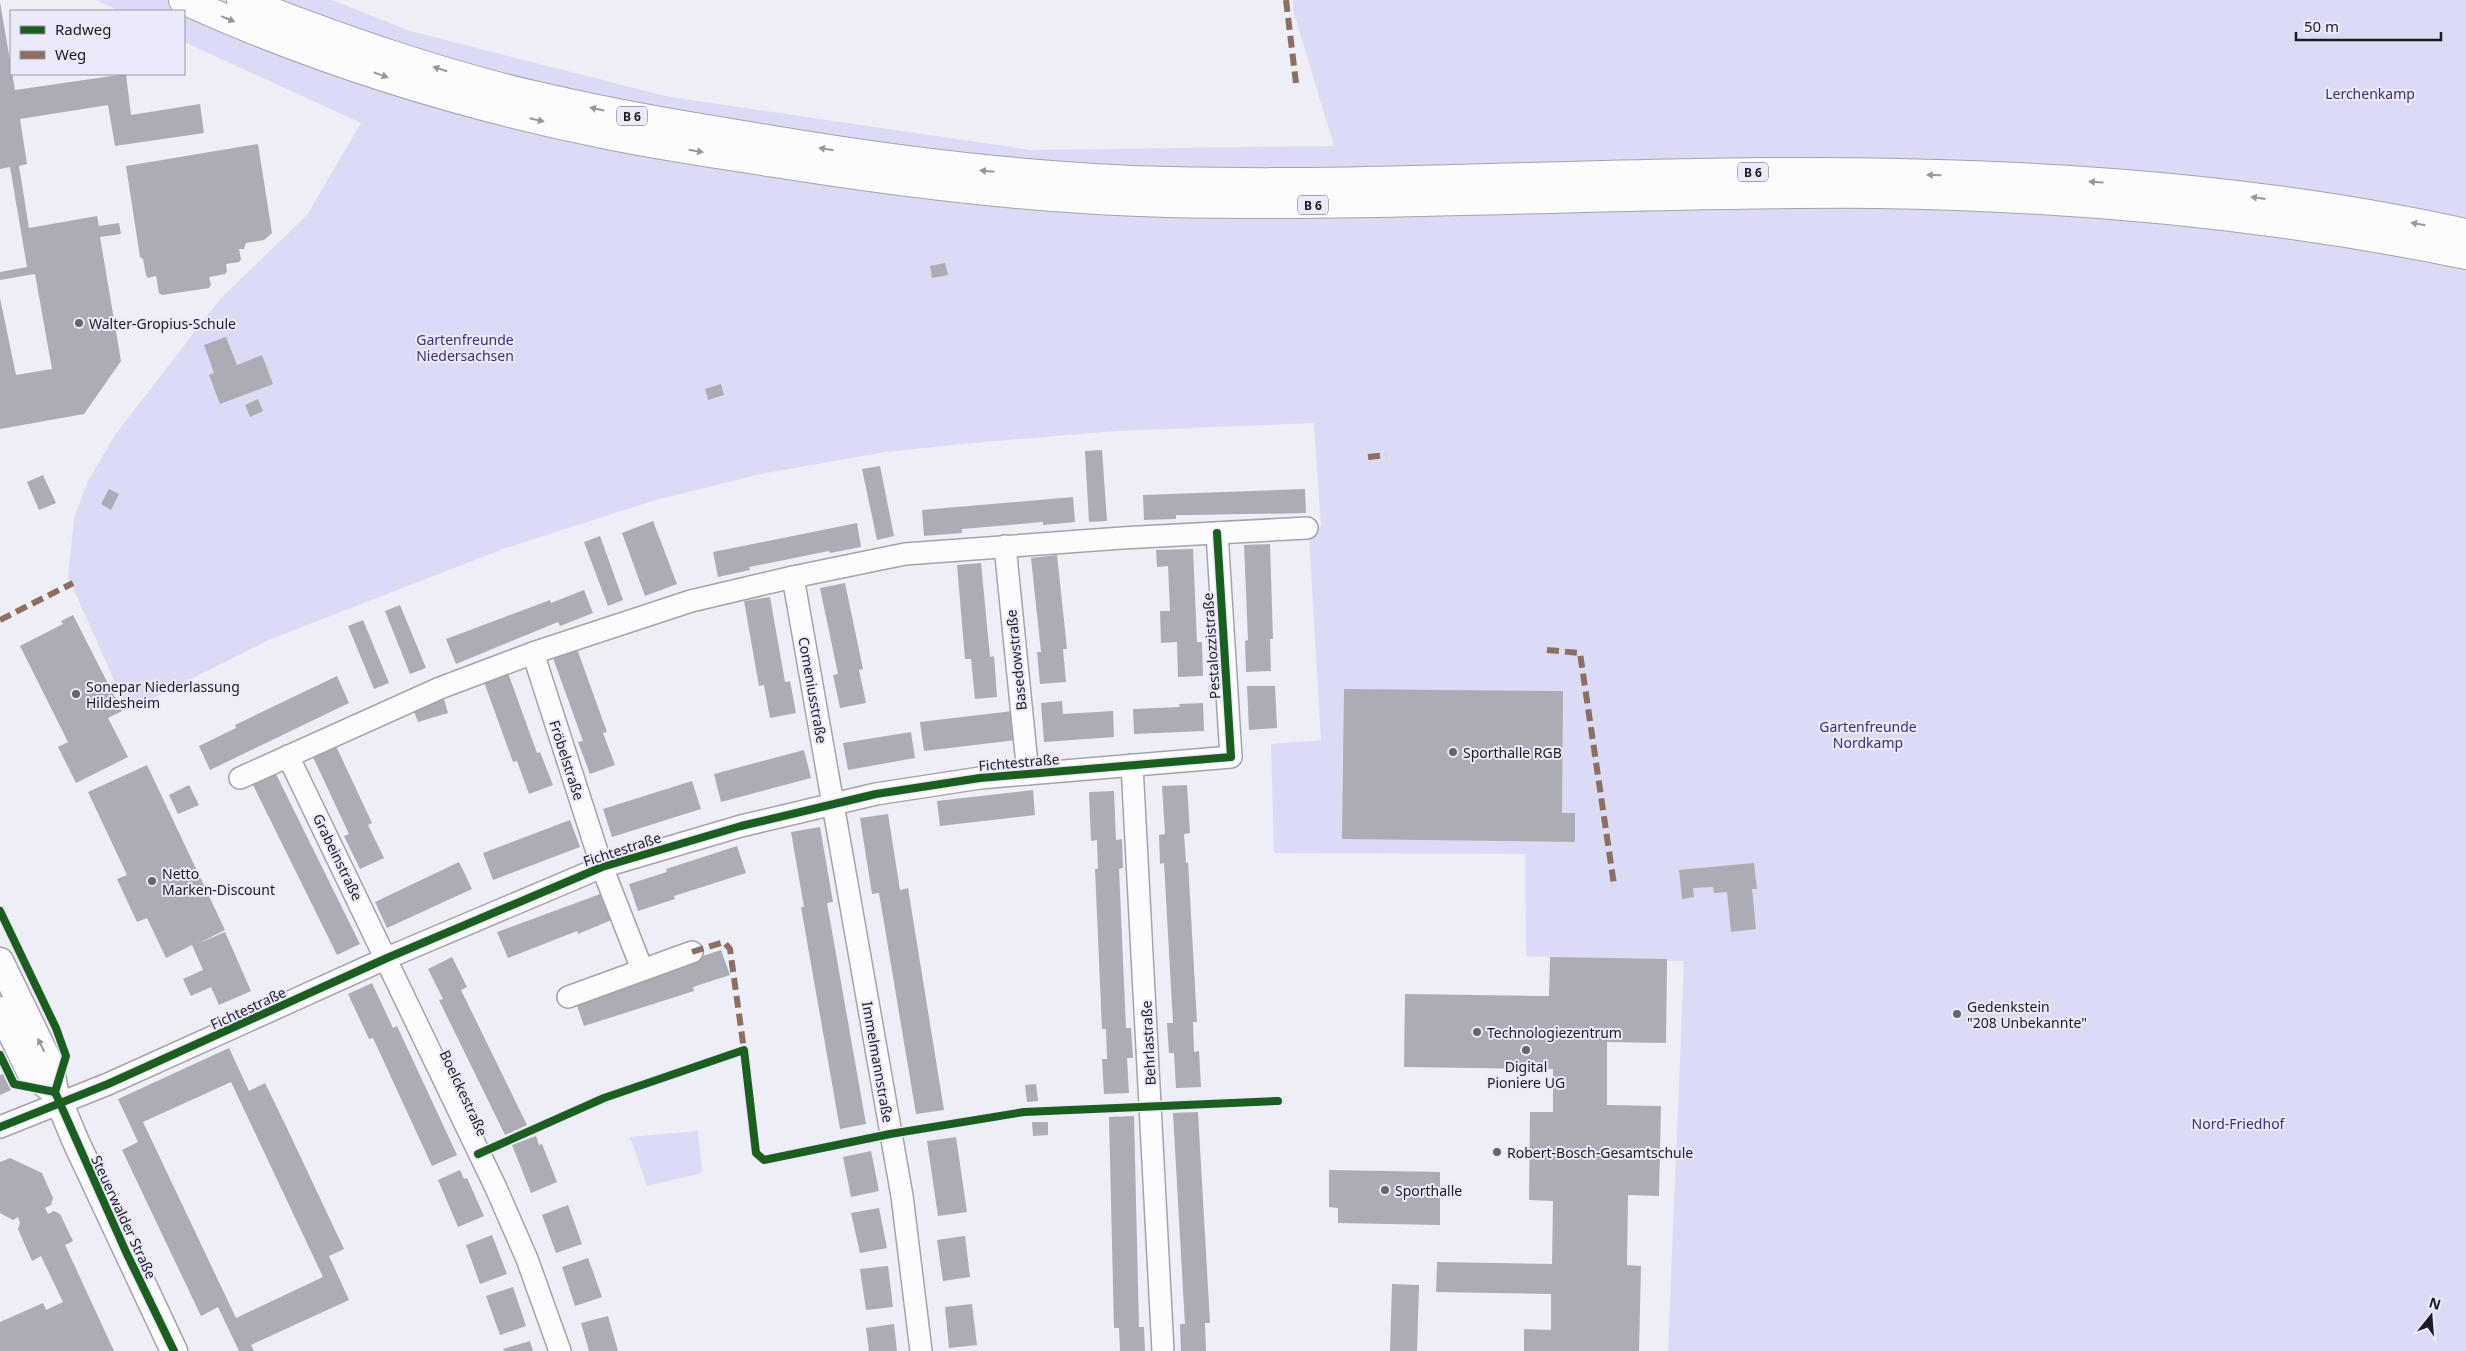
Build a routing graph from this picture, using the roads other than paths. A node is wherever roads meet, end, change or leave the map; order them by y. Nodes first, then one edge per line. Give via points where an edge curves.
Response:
1 (183, 0) edge
2 (241, 0) edge
3 (2466, 233) edge
4 (2466, 256) edge
5 (1307, 528) dead end
6 (1217, 533) junction
7 (1005, 546) junction
8 (793, 576) junction
9 (533, 653) junction
10 (288, 756) junction
11 (1231, 757) joint
12 (1132, 765) junction
13 (1028, 774) junction
14 (240, 778) dead end
15 (833, 803) junction
16 (602, 867) junction
17 (692, 952) dead end
18 (387, 958) junction
19 (0, 961) edge
20 (642, 969) junction
21 (568, 997) dead end
22 (0, 1010) edge
23 (58, 1098) junction
24 (0, 1128) edge
25 (174, 1351) edge
26 (560, 1351) edge
27 (921, 1351) edge
28 (1163, 1351) edge

1 -> 4 highway, B 6 via 382,76 533,119 682,149 974,191 1084,200 1286,204 1878,194 1984,198 2237,216 2382,238
3 -> 2 highway, B 6 via 2237,195 2058,179 1770,172 1237,182 1106,179 973,170 685,126 536,96 388,53
5 - 6 street
6 - 7 street
6 - 11 street, Pestalozzistraße
7 - 8 street via 906,554
7 - 13 street, Basedowstraße
8 - 9 street via 691,601
8 - 15 street, Comeniusstraße
9 - 10 street via 440,688
9 - 16 street, Fröbelstraße
10 - 14 street
10 - 18 street, Grabeinstraße
11 - 12 street, Fichtestraße
12 - 13 street, Fichtestraße
12 - 28 street, Behrlastraße
13 - 15 street, Fichtestraße via 924,786
15 - 16 street, Fichtestraße
15 - 27 street, Immelmannstraße via 902,1196
16 - 18 street, Fichtestraße
16 - 20 street, Fichtestraße
17 - 20 street
18 - 23 street, Fichtestraße via 171,1057
18 - 26 street, Boelckestraße via 515,1232
23 -> 19 street, Steuerwalder Straße via 50,1064
20 - 21 street
22 - 23 street, Steuerwalder Straße via 32,1074
23 - 24 street, Fichtestraße
23 - 25 street, Steuerwalder Straße

